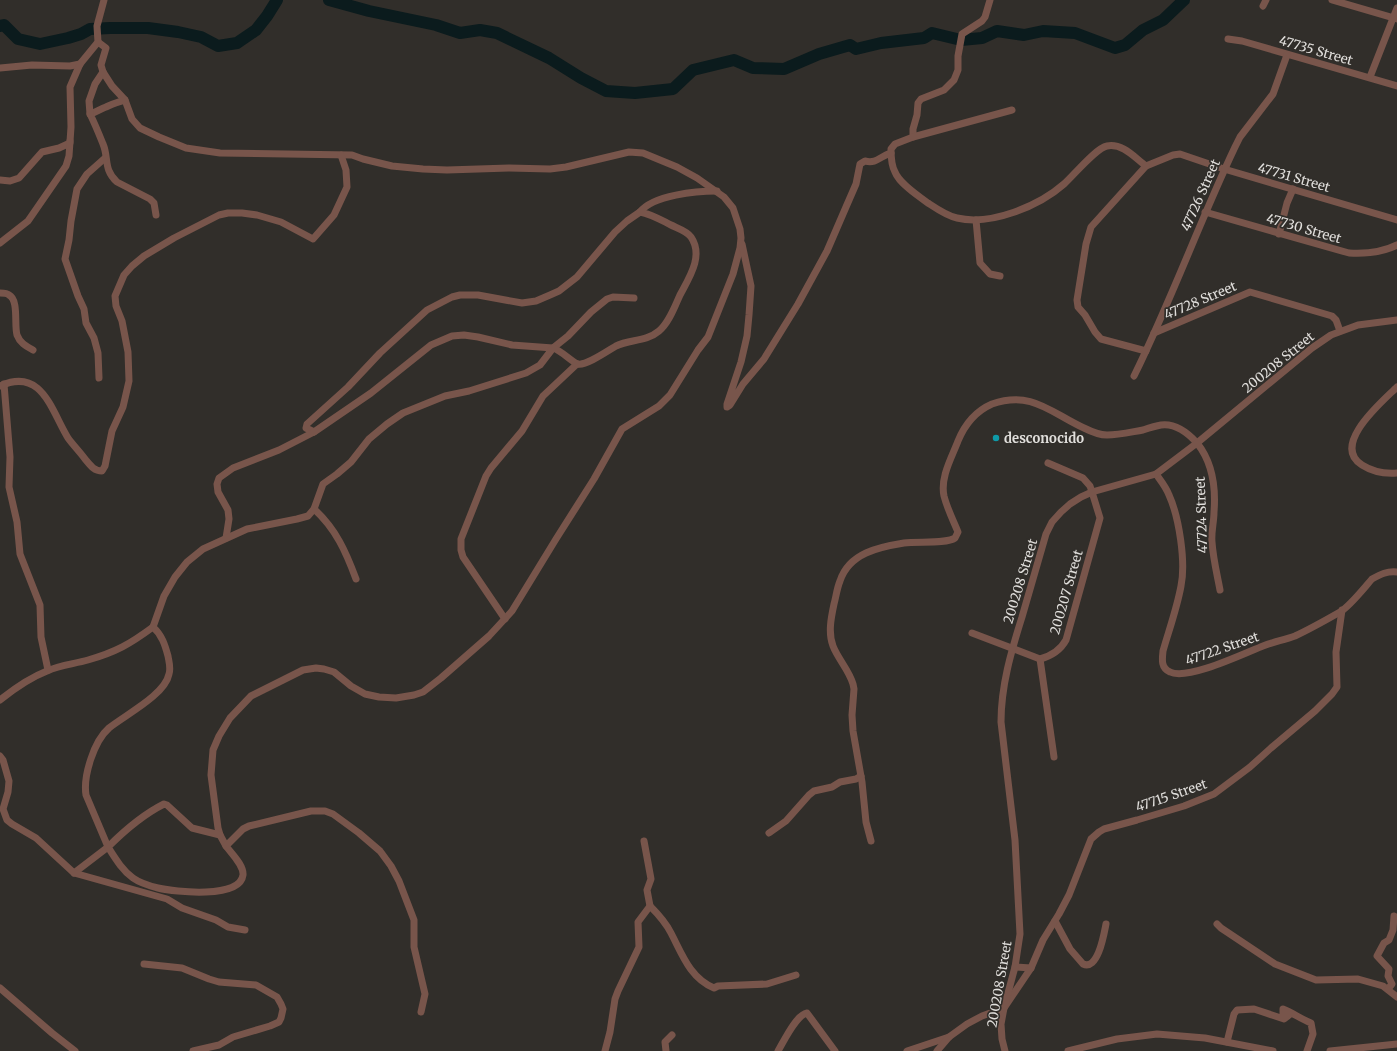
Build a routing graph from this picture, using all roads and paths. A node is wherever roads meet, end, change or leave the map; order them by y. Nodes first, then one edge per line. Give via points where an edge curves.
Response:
1 (104, 0) edge
2 (990, 0) edge
3 (1332, 0) edge
4 (1397, 8) edge
5 (1395, 18) edge
6 (98, 38) junction
7 (1228, 39) dead end
8 (1288, 55) junction
9 (80, 64) junction
10 (0, 68) edge
11 (103, 72) junction
12 (1370, 77) junction
13 (1397, 86) edge
14 (126, 100) junction
15 (1012, 110) dead end
16 (90, 114) junction
17 (913, 137) junction
18 (70, 139) junction
19 (887, 154) junction
20 (341, 155) junction
21 (105, 158) junction
22 (1146, 166) junction
23 (1224, 169) junction
24 (0, 180) edge
25 (1293, 189) junction
26 (718, 191) junction
27 (640, 212) junction
28 (1205, 212) junction
29 (156, 215) dead end
30 (976, 220) junction
31 (1397, 220) edge
32 (1279, 234) junction
33 (741, 238) junction
34 (0, 243) edge
35 (1397, 245) edge
36 (1000, 276) dead end
37 (0, 293) edge
38 (634, 298) dead end
39 (1397, 320) edge
40 (1340, 331) junction
41 (1154, 333) junction
42 (553, 348) junction
43 (33, 350) dead end
44 (1146, 351) junction
45 (577, 364) junction
46 (1134, 376) dead end
47 (99, 378) dead end
48 (2, 385) edge
49 (1397, 387) edge
50 (314, 432) junction
51 (1197, 443) junction
52 (1048, 463) dead end
53 (1156, 474) junction
54 (1397, 474) edge
55 (1092, 492) junction
56 (314, 509) junction
57 (226, 538) junction
58 (1397, 572) edge
59 (356, 579) dead end
60 (1220, 590) dead end
61 (1342, 610) junction
62 (505, 619) junction
63 (153, 627) junction
64 (972, 633) dead end
65 (1012, 649) junction
66 (1040, 659) junction
67 (48, 670) junction
68 (0, 700) edge
69 (0, 756) edge
70 (1054, 757) dead end
71 (861, 776) junction
72 (769, 833) dead end
73 (220, 834) junction
74 (644, 841) dead end
75 (871, 841) dead end
76 (226, 846) junction
77 (108, 847) junction
78 (74, 873) junction
79 (650, 906) junction
80 (1394, 916) dead end
81 (1055, 921) junction
82 (1106, 924) dead end
83 (1217, 924) dead end
84 (245, 930) dead end
85 (144, 964) dead end
86 (1015, 967) junction
87 (1031, 968) junction
88 (796, 975) dead end
89 (0, 988) edge
90 (1388, 990) junction
91 (1397, 997) edge
92 (1004, 1008) junction
93 (421, 1012) dead end
94 (672, 1036) dead end
95 (949, 1037) junction
96 (1227, 1042) junction
97 (1239, 1044) junction
98 (1397, 1044) edge
99 (75, 1051) edge
100 (193, 1051) edge
101 (606, 1051) edge
102 (666, 1051) edge
103 (778, 1051) edge
104 (835, 1051) edge
105 (907, 1051) edge
106 (937, 1051) edge
107 (1005, 1051) edge
108 (1068, 1051) edge
109 (1242, 1051) edge
110 (1273, 1051) edge
111 (1307, 1051) edge
112 (1330, 1051) edge
113 (1335, 1051) edge

1 - 6 street
2 - 17 street via 982,21 962,34 958,70 954,80 944,90 923,98 918,103
3 - 5 street
4 - 5 street
5 - 12 street
6 - 9 street
6 - 11 street via 106,48 101,65
7 - 8 street, 47735 Street
8 - 12 street, 47735 Street
8 - 23 street, 47726 Street via 1273,94 1240,137
9 - 10 street
9 - 18 street via 70,87
11 - 14 street
11 - 16 street via 89,101
12 - 13 street, 47735 Street
14 - 16 street
14 - 20 street via 132,119 140,128 186,148 220,153
15 - 17 street
16 - 21 street via 103,144
17 - 19 street via 895,144
18 - 24 street via 70,143 64,146 42,152 19,178 10,181
18 - 34 street via 69,156 60,176 28,221
19 - 30 street via 895,174 920,197 956,218
19 - 33 street via 872,162 865,161 860,164 856,184 827,251 798,304 759,366 728,407 747,336 751,292
20 - 26 street via 352,155 392,166 423,169 550,169 634,152 643,153 677,167
20 - 48 street via 346,170 347,187 334,215 313,239 281,222 257,215 219,214 144,256 124,275 116,296 116,306 122,320 128,352 129,381 102,471 94,470 68,439 40,389 24,382
21 - 29 street via 113,179 150,199 154,203
21 - 47 street via 87,174 77,189 65,259 84,308 86,323 94,338 98,353
22 - 23 street, 47731 Street via 1180,154
22 - 30 street via 1119,146 1106,146 1064,184 1038,202 999,217
22 - 44 street via 1094,222 1088,237 1077,296 1077,304 1101,339
23 - 25 street, 47731 Street
23 - 28 street, 47726 Street
25 - 31 street, 47731 Street
25 - 32 street
26 - 27 street via 679,194 649,204
26 - 33 street via 733,208
27 - 45 street via 691,237 696,255 692,272 669,317 658,332 644,339 623,343 590,361
27 - 50 street via 614,232 577,277 559,291 536,301 522,303 478,295 460,295 427,310 307,424 306,428
28 - 32 street, 47730 Street
28 - 41 street, 47726 Street
30 - 36 street via 980,262 990,274
32 - 35 street, 47730 Street via 1349,253 1373,253
33 - 62 street via 733,274 708,337 670,395 658,406 622,429 594,479
37 - 43 street via 12,297 17,334 23,344
38 - 42 street via 606,299
39 - 40 street, 200208 Street via 1358,325
40 - 41 street, 47728 Street via 1332,316 1250,292
40 - 51 street, 200208 Street via 1312,348
41 - 44 street, 47726 Street
42 - 45 street
42 - 50 street via 512,345 464,335 452,336 430,345 371,393
42 - 56 street via 540,365 526,373 445,396 404,413 387,424 369,439 350,462 323,484
44 - 46 street, 47726 Street
45 - 62 street via 543,396 522,431 491,468 461,539 463,558
48 - 67 street via 10,457 9,487 17,522 20,554 40,605 41,637
49 - 54 street via 1362,423 1355,433 1352,450 1355,458 1365,467 1383,473
50 - 57 street via 279,450 233,468 219,478 218,492 228,510
51 - 53 street, 200208 Street
51 - 60 street, 47724 Street via 1212,471 1215,510 1212,541
51 - 71 street, 47724 Street via 1172,425 1123,434 1098,434 1036,402 1025,400 1004,400 989,406 972,418 959,439 944,477 944,495 958,532 955,538 948,541 883,546 866,552 849,565 840,579 832,612 831,637 853,684 853,732
52 - 55 street, 200207 Street via 1083,478
53 - 55 street, 200208 Street
53 - 61 street, 47722 Street via 1173,503 1181,547 1181,586 1162,661 1171,673 1187,673 1210,667 1294,636
55 - 65 street, 200208 Street via 1070,504 1052,522 1046,534
55 - 66 street, 200207 Street via 1099,513 1099,522 1066,640 1055,653
56 - 57 street via 304,518 247,528
56 - 59 street via 340,541
57 - 63 street via 203,549 187,562 164,596
58 - 61 street, 47722 Street via 1384,573 1372,579
61 - 81 street, 47715 Street via 1336,652 1337,687 1332,694 1250,767 1214,794 1184,806 1104,829 1094,835 1069,895
62 - 73 street via 441,678 423,692 414,695 396,698 365,694 334,672 316,668 303,670 251,696 230,718 213,750 212,775
63 - 67 street via 113,652
63 - 77 street via 165,644 170,667 169,676 158,691 108,729 91,757 86,778 86,795
64 - 65 street
65 - 66 street
65 - 86 street, 200208 Street via 1003,686 1001,722 1015,840 1020,913
66 - 70 street
67 - 68 street via 30,678
69 - 78 street via 9,781 3,808 5,816 12,824 36,838
71 - 72 street via 814,791 786,821
71 - 75 street via 866,822
73 - 76 street
73 - 77 street via 192,828 164,804 126,829
74 - 79 street via 651,879 647,890
76 - 77 street via 242,869 243,874 238,883 225,891 186,892 158,888 133,878 122,868
76 - 93 street via 249,826 318,810 333,814 359,833 380,851 391,866 414,920 414,947 426,994
77 - 78 street
78 - 84 street via 167,899 228,927
79 - 88 street via 670,932 693,972 707,985 714,988 767,984
79 - 101 street via 638,922 639,947 615,999
80 - 90 street via 1389,940 1384,943 1377,956 1389,969 1388,976 1392,984
81 - 82 street via 1070,949 1085,965 1094,961
81 - 87 street, 47715 Street via 1043,940
83 - 90 street via 1275,964 1316,980 1358,979 1383,986
85 - 100 street via 182,968 219,982 256,985 282,1004 279,1022 234,1037 219,1045
86 - 87 street
86 - 92 street, 200208 Street
87 - 92 street, 47715 Street
89 - 99 street
90 - 91 street
92 - 95 street via 982,1016
92 - 107 street, 200208 Street via 1001,1024
94 - 102 street via 665,1042
95 - 105 street
95 - 106 street
96 - 97 street
96 - 108 street via 1157,1034 1117,1039
96 - 111 street via 1234,1014 1238,1010 1254,1009 1284,1019 1288,1016 1283,1015 1283,1009 1311,1023 1313,1034
97 - 109 street
97 - 110 street
98 - 113 street
103 - 104 street via 791,1028 801,1015 807,1013
112 - 113 street

